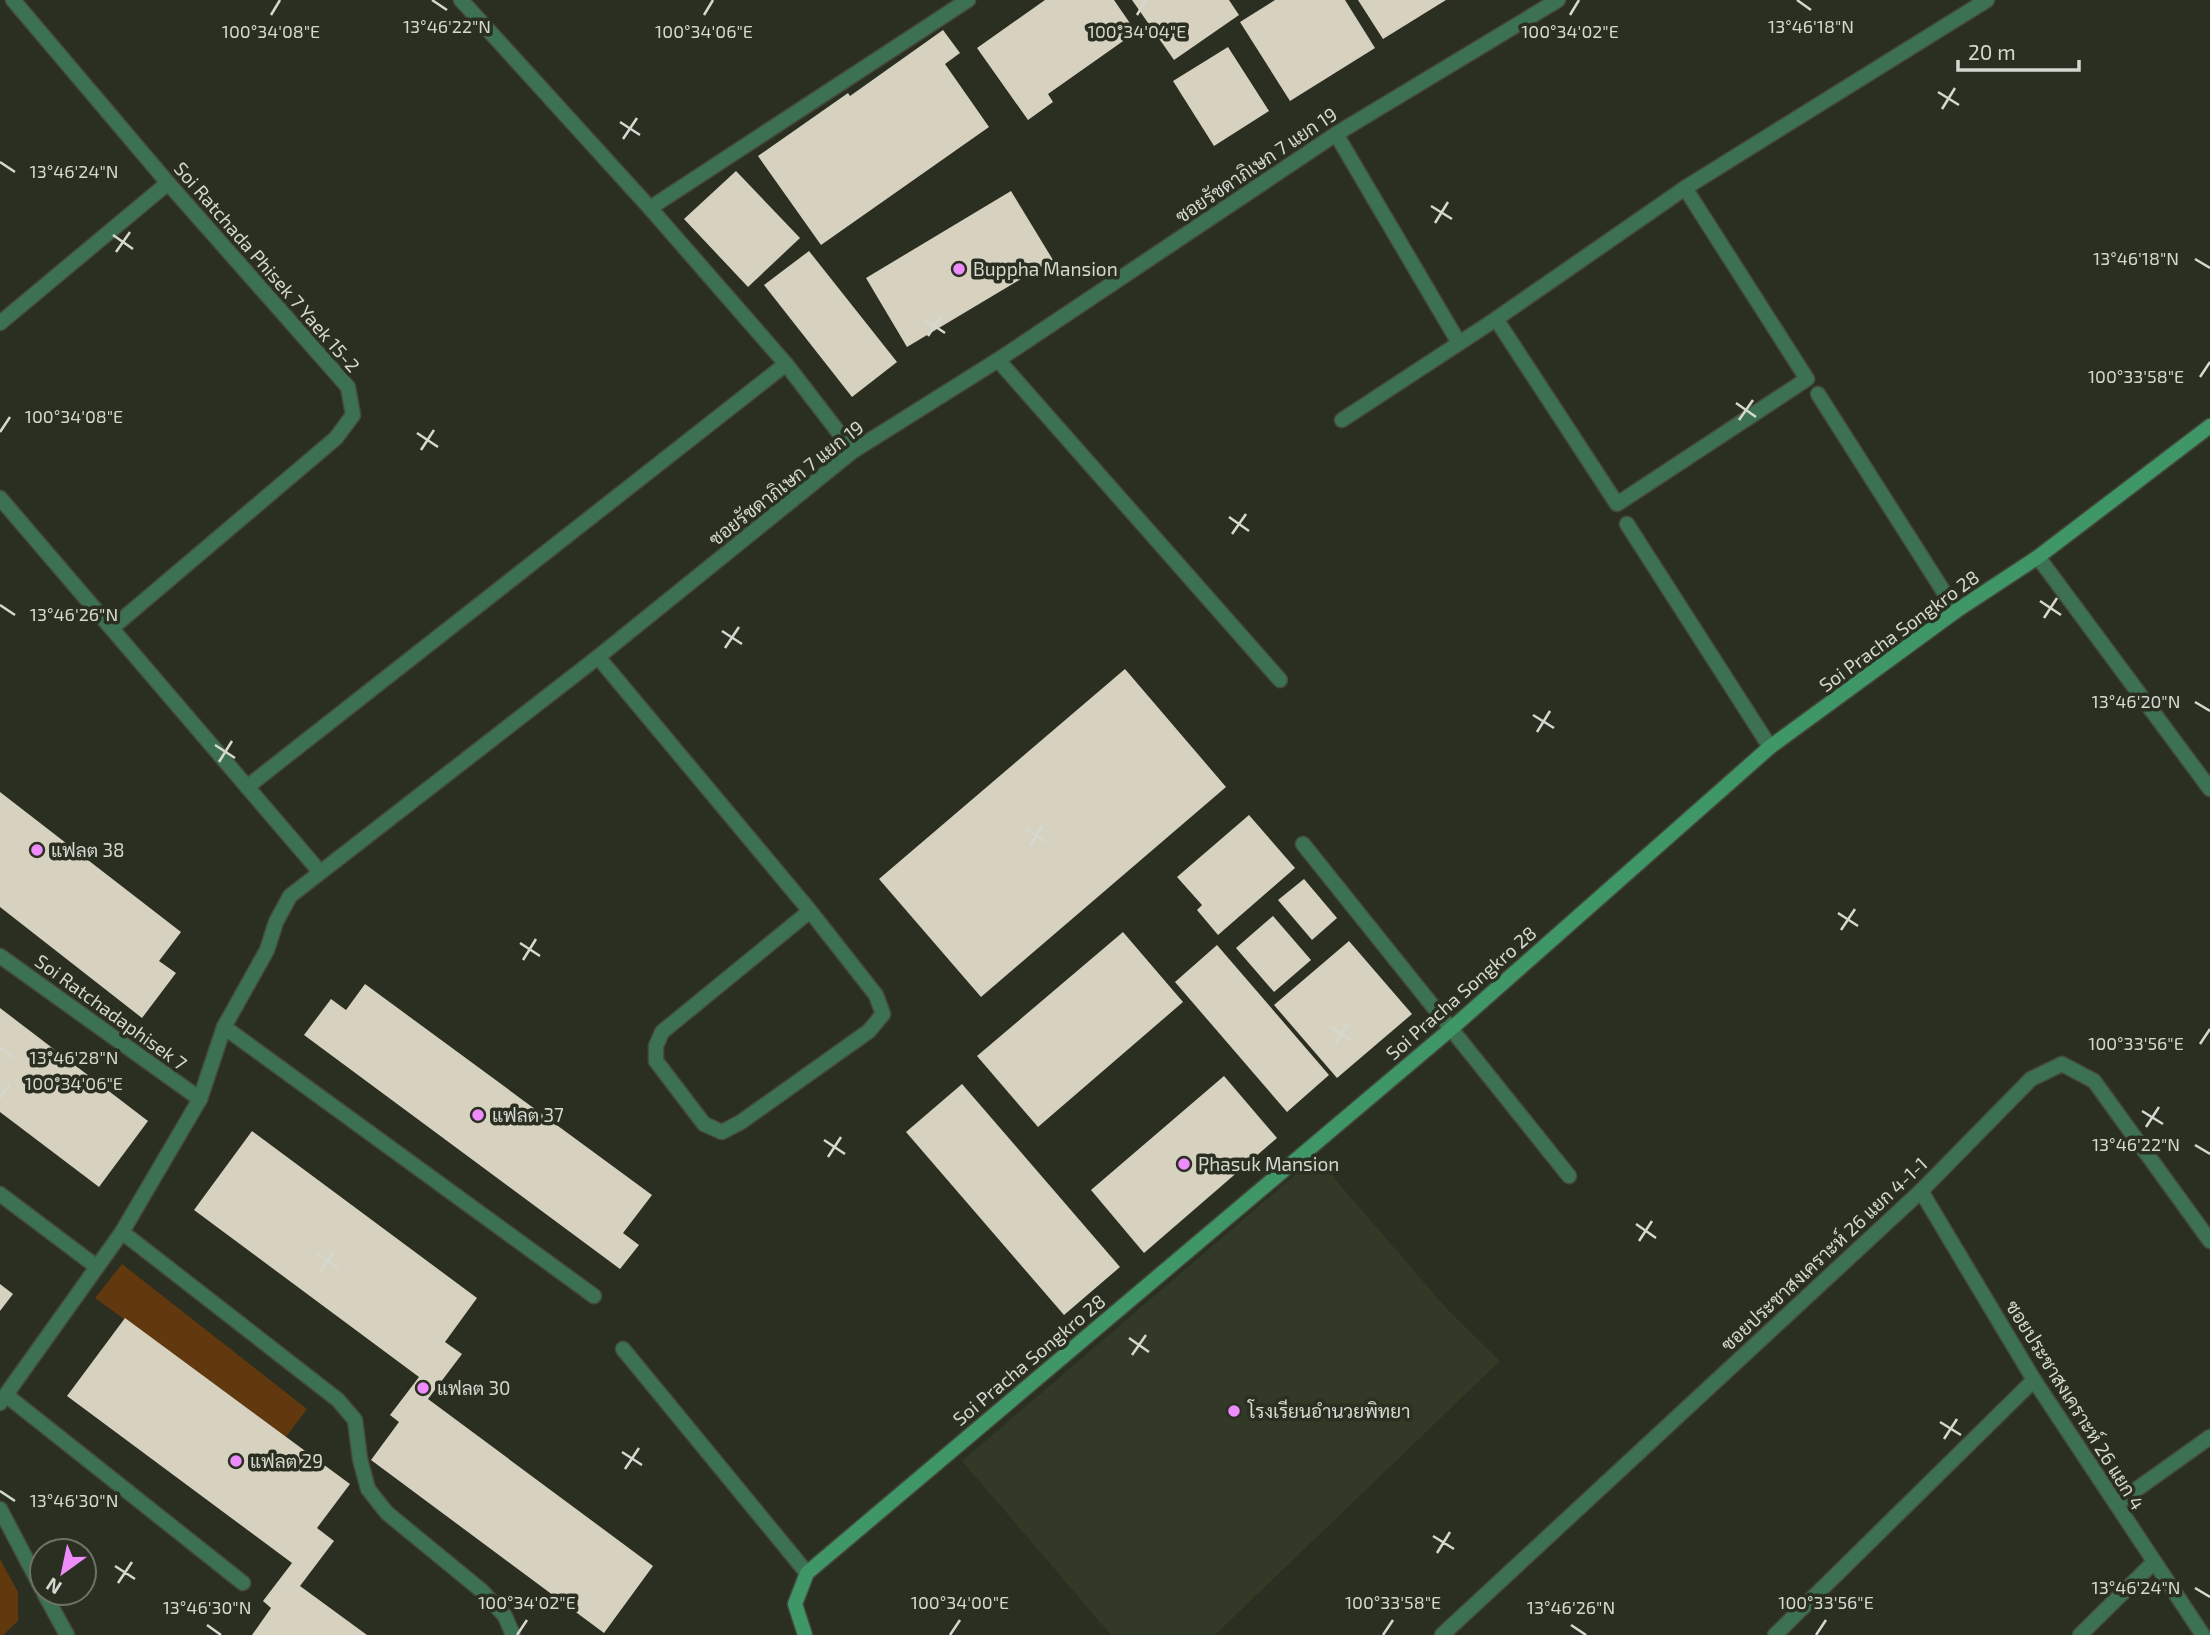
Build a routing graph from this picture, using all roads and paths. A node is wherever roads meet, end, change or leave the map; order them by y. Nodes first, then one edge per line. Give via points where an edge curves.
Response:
1 (13, 0) edge
2 (461, 0) edge
3 (968, 0) edge
4 (1558, 0) edge
5 (1987, 0) edge
6 (1966, 5) edge
7 (1336, 134) junction
8 (168, 183) junction
9 (1685, 188) junction
10 (650, 208) junction
11 (1496, 319) junction
12 (0, 323) edge
13 (1459, 343) junction
14 (998, 360) junction
15 (786, 364) junction
16 (1818, 394) dead end
17 (1342, 420) dead end
18 (2210, 426) edge
19 (853, 451) junction
20 (0, 498) edge
21 (1627, 524) dead end
22 (2038, 557) junction
23 (1956, 611) junction
24 (112, 628) junction
25 (598, 657) junction
26 (1280, 680) dead end
27 (1770, 747) junction
28 (247, 787) junction
29 (2210, 789) edge
30 (1303, 844) dead end
31 (320, 872) junction
32 (810, 911) junction
33 (0, 956) edge
34 (224, 1027) junction
35 (1452, 1028) junction
36 (200, 1099) junction
37 (1569, 1176) dead end
38 (1921, 1191) junction
39 (0, 1195) edge
40 (122, 1232) junction
41 (2210, 1241) edge
42 (97, 1267) junction
43 (594, 1296) dead end
44 (623, 1349) dead end
45 (2035, 1380) junction
46 (3, 1399) edge
47 (2210, 1437) edge
48 (2116, 1504) junction
49 (0, 1509) edge
50 (28, 1562) edge
51 (2153, 1563) junction
52 (807, 1573) junction
53 (243, 1583) dead end
54 (52, 1607) edge
55 (67, 1635) edge
56 (513, 1635) edge
57 (805, 1635) edge
58 (1442, 1635) edge
59 (1775, 1635) edge
60 (2080, 1635) edge
61 (2203, 1635) edge

1 - 8 street, Soi Ratchada Phisek 7 Yaek 15-2
2 - 10 street
3 - 10 street
4 - 7 street, ซอยรัชดาภิเษก 7 แยก 19
5 - 6 street
6 - 9 street
7 - 13 street
7 - 14 street, ซอยรัชดาภิเษก 7 แยก 19
8 - 12 street
8 - 24 street, Soi Ratchada Phisek 7 Yaek 15-2 via 348,387 353,415 336,438
9 - 11 street
9 - 11 street via 1807,379 1617,504
10 - 15 street
11 - 13 street
13 - 17 street
14 - 19 street, ซอยรัชดาภิเษก 7 แยก 19
14 - 26 street
15 - 19 street
15 - 28 street
16 - 23 street
18 - 22 street, Soi Pracha Songkro 28
19 - 25 street, ซอยรัชดาภิเษก 7 แยก 19
20 - 24 street
21 - 27 street
22 - 23 street, Soi Pracha Songkro 28
22 - 29 street
23 - 27 street, Soi Pracha Songkro 28
24 - 28 street
25 - 31 street, ซอยรัชดาภิเษก 7 แยก 19
25 - 32 street
27 - 35 street, Soi Pracha Songkro 28
28 - 31 street
30 - 35 street
31 - 34 street, ซอยรัชดาภิเษก 7 แยก 19 via 290,896 267,950
32 - 32 street via 876,995 884,1014 869,1031 741,1122 722,1132 704,1124 656,1061 662,1032
33 - 36 street, Soi Ratchadaphisek 7
34 - 36 street, ซอยรัชดาภิเษก 7 แยก 19
34 - 43 street
35 - 37 street
35 - 52 street, Soi Pracha Songkro 28
36 - 40 street, ซอยรัชดาภิเษก 7 แยก 19
38 - 41 street, ซอยประชาสงเคราะห์ 26 แยก 4-1-1 via 2031,1079 2062,1064 2094,1081
38 - 45 street, ซอยประชาสงเคราะห์ 26 แยก 4
38 - 58 street, ซอยประชาสงเคราะห์ 26 แยก 4-1-1
39 - 42 street
40 - 42 street, ซอยรัชดาภิเษก 7 แยก 19
40 - 56 street via 338,1400 355,1420 368,1489 387,1513 482,1591 505,1616
42 - 46 street, ซอยรัชดาภิเษก 7 แยก 19
44 - 52 street
45 - 48 street, ซอยประชาสงเคราะห์ 26 แยก 4
45 - 59 street
46 - 53 street
47 - 48 street
48 - 51 street, ซอยประชาสงเคราะห์ 26 แยก 4
49 - 50 street
51 - 60 street
51 - 61 street, ซอยประชาสงเคราะห์ 26 แยก 4
52 - 57 street via 795,1604
54 - 55 street

